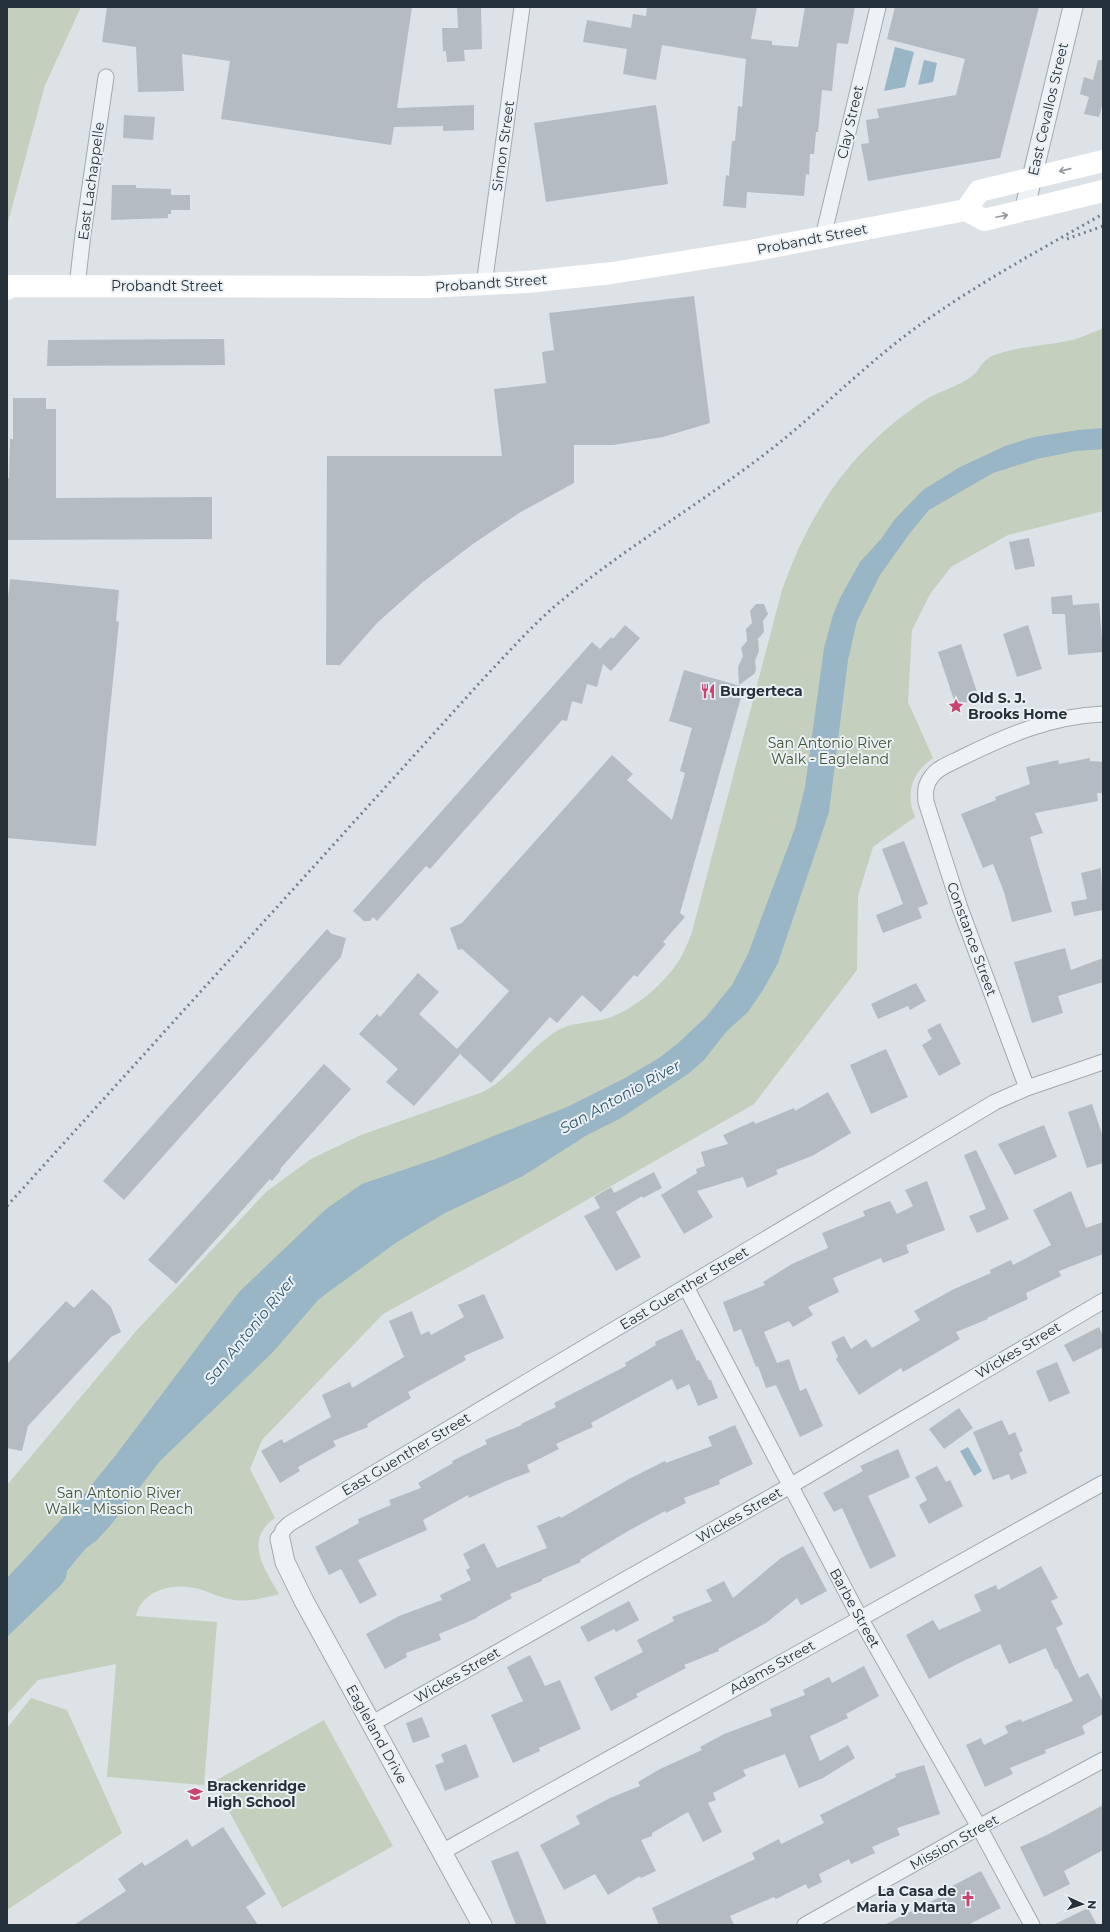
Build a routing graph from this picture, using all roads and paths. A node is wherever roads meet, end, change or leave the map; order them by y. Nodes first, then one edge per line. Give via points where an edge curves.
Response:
1 (522, 7) edge
2 (878, 7) edge
3 (1072, 7) edge
4 (106, 77) dead end
5 (1103, 161) edge
6 (1032, 178) junction
7 (1103, 191) edge
8 (966, 210) junction
9 (1024, 211) junction
10 (823, 237) junction
11 (484, 285) junction
12 (8, 286) edge
13 (77, 286) junction
14 (1103, 714) edge
15 (1103, 1062) edge
16 (1027, 1088) junction
17 (686, 1288) junction
18 (1103, 1301) edge
19 (1103, 1483) edge
20 (790, 1486) junction
21 (280, 1539) joint
22 (860, 1618) junction
23 (371, 1724) junction
24 (1103, 1760) edge
25 (979, 1827) junction
26 (442, 1852) junction
27 (482, 1925) edge
28 (805, 1925) edge
29 (1032, 1925) edge

1 - 11 street, Simon Street
2 - 10 street, Clay Street
3 - 6 street, East Cevallos Street
4 - 13 street, East Lachappelle
5 -> 6 main road
6 - 8 main road via 979,191
6 - 9 street, East Cevallos Street
7 - 9 main road
8 -> 9 main road via 984,220
8 - 10 main road, Probandt Street
10 - 11 main road, Probandt Street via 612,273
11 - 13 main road, Probandt Street
12 - 13 main road, Probandt Street
14 - 16 street, Constance Street via 1033,726 1002,738 933,774 925,787 926,802 960,908
15 - 16 street, East Guenther Street
16 - 17 street, East Guenther Street via 995,1102
17 - 20 street, Barbe Street
17 - 21 street, East Guenther Street via 289,1524 283,1530
18 - 20 street, Wickes Street
19 - 22 street, Adams Street
20 - 22 street, Barbe Street
20 - 23 street, Wickes Street
21 - 23 street, Eagleland Drive via 288,1568
22 - 25 street, Barbe Street
22 - 26 street, Adams Street
23 - 26 street, Eagleland Drive
24 - 25 street, Mission Street
25 - 28 street, Mission Street
25 - 29 street, Barbe Street
26 - 27 street, Eagleland Drive

